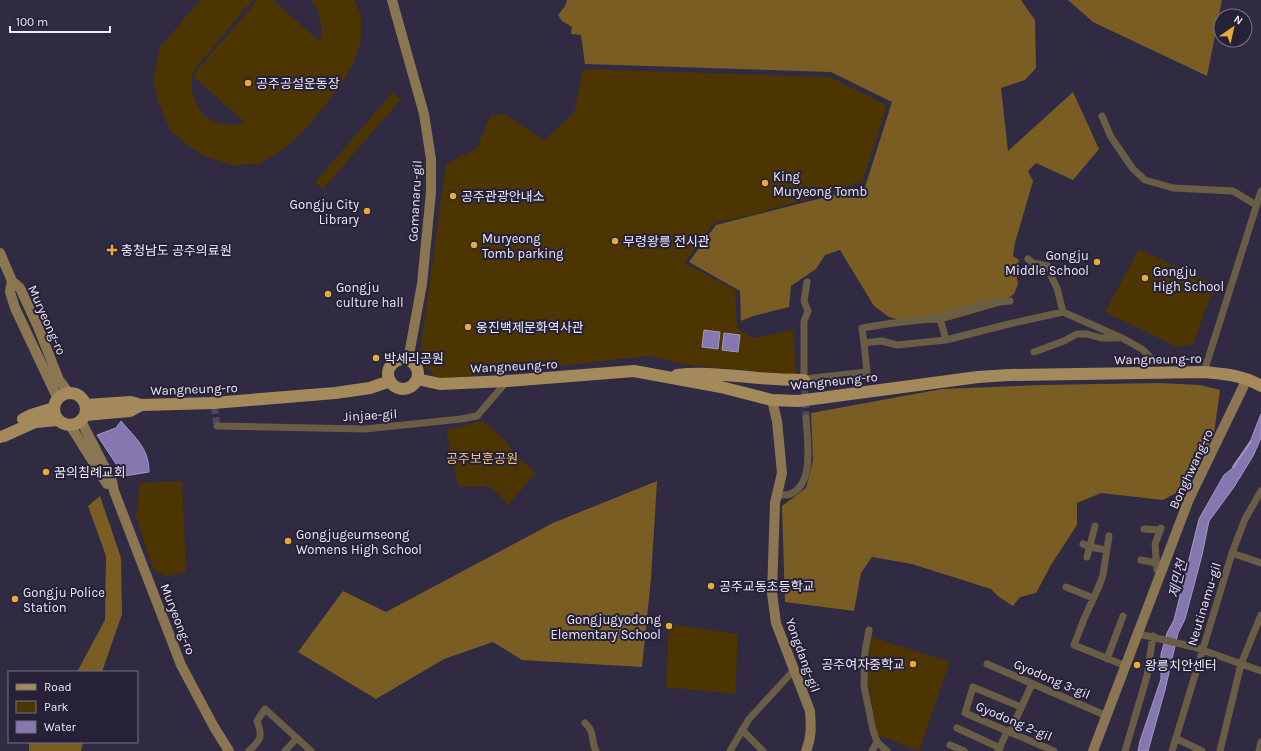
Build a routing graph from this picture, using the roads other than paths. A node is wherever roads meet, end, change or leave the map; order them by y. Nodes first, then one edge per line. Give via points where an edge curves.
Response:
1 (392, 0) edge
2 (1102, 116) dead end
3 (1261, 191) edge
4 (1256, 205) junction
5 (0, 253) edge
6 (1028, 259) dead end
7 (12, 281) junction
8 (808, 282) dead end
9 (1010, 301) dead end
10 (1063, 312) junction
11 (940, 318) junction
12 (1122, 338) junction
13 (946, 340) junction
14 (864, 343) junction
15 (1034, 352) dead end
16 (1152, 358) dead end
17 (408, 360) junction
18 (1204, 372) junction
19 (663, 377) junction
20 (417, 379) junction
21 (804, 380) junction
22 (390, 381) junction
23 (507, 381) junction
24 (1254, 382) edge
25 (69, 393) junction
26 (772, 400) junction
27 (57, 409) junction
28 (81, 417) junction
29 (806, 418) tunnel mouth
30 (218, 426) dead end
31 (0, 433) edge
32 (0, 437) edge
33 (1261, 491) edge
34 (777, 494) junction
35 (1095, 526) dead end
36 (1144, 529) dead end
37 (1109, 536) dead end
38 (1087, 546) junction
39 (1106, 550) junction
40 (1232, 553) junction
41 (1087, 557) dead end
42 (1141, 560) dead end
43 (1261, 563) edge
44 (1159, 567) junction
45 (1066, 587) dead end
46 (1093, 598) junction
47 (1261, 615) edge
48 (1123, 616) dead end
49 (869, 630) dead end
50 (1139, 634) junction
51 (1153, 636) junction
52 (1202, 651) junction
53 (1107, 659) junction
54 (988, 664) dead end
55 (1241, 664) junction
56 (1126, 666) junction
57 (794, 670) junction
58 (1261, 672) edge
59 (1032, 684) junction
60 (1021, 707) junction
61 (1106, 716) junction
62 (585, 723) dead end
63 (957, 728) dead end
64 (742, 730) junction
65 (1007, 734) junction
66 (297, 738) junction
67 (1177, 739) junction
68 (877, 742) junction
69 (1261, 742) edge
70 (950, 745) dead end
71 (999, 749) edge
72 (229, 751) edge
73 (249, 751) edge
74 (285, 751) edge
75 (311, 751) edge
76 (596, 751) edge
77 (730, 751) edge
78 (763, 751) edge
79 (806, 751) edge
80 (872, 751) edge
81 (887, 751) edge
82 (964, 751) edge
83 (1054, 751) edge
84 (1093, 751) edge
85 (1125, 751) edge
86 (1172, 751) edge
87 (1202, 751) edge
88 (1220, 751) edge
89 (1259, 751) edge

1 - 17 main road, Gomanaru-gil via 424,114 431,159 431,192 422,284
2 - 4 street via 1111,137 1133,169 1146,180 1173,188 1233,191
3 - 4 street
4 - 18 street
5 - 7 main road, Muryeong-ro
6 - 10 street via 1033,263 1048,266
7 - 25 main road, Muryeong-ro via 20,288 59,380
7 - 27 main road, Muryeong-ro via 10,292 15,308
8 - 21 street via 804,301 808,311 804,321
9 - 11 street via 997,302
10 - 12 street
10 - 13 street
11 - 13 street
11 - 14 street via 893,322 862,328
12 - 15 street via 1077,334 1064,342
12 - 16 street
13 - 14 street via 897,345 882,342
14 - 21 street via 867,372
17 - 20 main road via 417,370
17 - 22 main road via 398,359 391,365 388,374
18 - 24 main road, Wangneung-ro via 1227,374
18 - 26 main road, Wangneung-ro via 978,377 798,401
19 - 21 main road via 717,374
19 - 23 main road, Wangneung-ro via 634,372
19 - 26 main road, Wangneung-ro via 721,387
20 - 22 main road via 410,387 405,388 395,386
20 - 23 main road, Wangneung-ro via 440,384
22 - 28 main road, Wangneung-ro via 370,388 335,394 213,403 141,405 131,402
23 - 30 street, Jinjae-gil via 477,416 461,419 365,429
24 - 44 main road, Bonghwang-ro via 1190,499
25 - 27 main road via 61,396
25 - 28 main road via 81,397
26 - 34 main road, Yongdang-gil via 777,421 782,473
27 - 28 main road via 65,425
27 - 31 main road via 31,415 1,430
27 - 32 main road
28 - 72 main road, Muryeong-ro via 112,481 182,665
29 - 34 street via 808,450 807,470 803,482 796,490 786,495
33 - 40 street, Neutinamu-gil via 1245,519
34 - 57 main road, Yongdang-gil via 772,593 776,623
35 - 38 street
36 - 44 street, Bonghwang-ro via 1161,529 1155,544
37 - 39 street
38 - 39 street
38 - 41 street
39 - 46 street via 1103,576
40 - 43 street
40 - 52 street, Neutinamu-gil
42 - 44 street
44 - 50 main road, Bonghwang-ro
45 - 46 street
46 - 53 street via 1074,645
47 - 55 street
48 - 53 street
49 - 68 street via 865,652 864,686
50 - 51 street
50 - 56 main road, Bonghwang-ro
51 - 52 street
51 - 85 street via 1147,676
52 - 55 street
52 - 67 street, Neutinamu-gil
53 - 56 street
54 - 59 street, Gyodong 3-gil
55 - 58 street
55 - 88 street
56 - 61 main road, Bonghwang-ro
57 - 64 street
57 - 79 main road, Yongdang-gil via 810,711 810,741
59 - 60 street
59 - 61 street, Gyodong 3-gil
60 - 65 street
60 - 65 street, Gyodong 2-gil via 973,687 965,713
61 - 84 main road, Bonghwang-ro
62 - 76 street via 590,728
63 - 71 street
64 - 77 street
64 - 78 street
65 - 71 street
65 - 83 street, Gyodong 2-gil
66 - 73 street via 265,709 257,721 261,732 260,740
66 - 74 street
66 - 75 street
67 - 86 street, Neutinamu-gil
67 - 87 street
68 - 80 street
68 - 81 street
69 - 89 street
70 - 82 street

